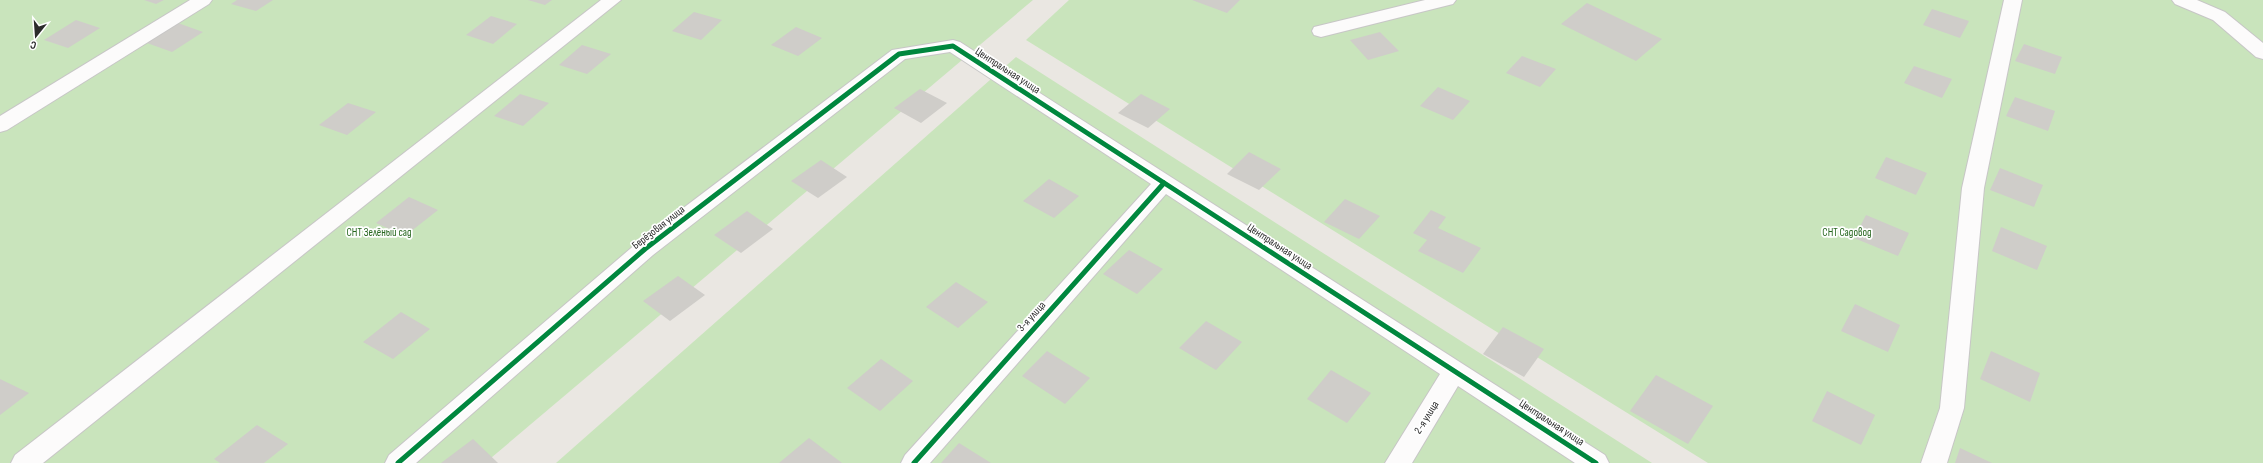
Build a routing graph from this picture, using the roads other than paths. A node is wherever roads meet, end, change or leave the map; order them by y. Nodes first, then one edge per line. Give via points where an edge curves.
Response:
1 (203, 0) edge
2 (612, 0) edge
3 (1447, 0) edge
4 (2013, 0) edge
5 (2181, 0) edge
6 (1321, 31) dead end
7 (953, 46) joint
8 (2263, 53) edge
9 (0, 125) edge
10 (1164, 183) junction
11 (1455, 371) junction
12 (24, 463) edge
13 (398, 463) edge
14 (914, 463) edge
15 (1398, 463) edge
16 (1596, 463) edge
17 (1934, 463) edge

1 - 9 street
2 - 12 street
3 - 6 street
4 - 17 street via 1973,188 1952,408
5 - 8 street via 2219,16
7 - 10 street, Центральная улица
7 - 13 street, Берёзовая улица via 899,54 645,249
10 - 11 street, Центральная улица
10 - 14 street, 3-я улица
11 - 15 street, 2-я улица
11 - 16 street, Центральная улица

